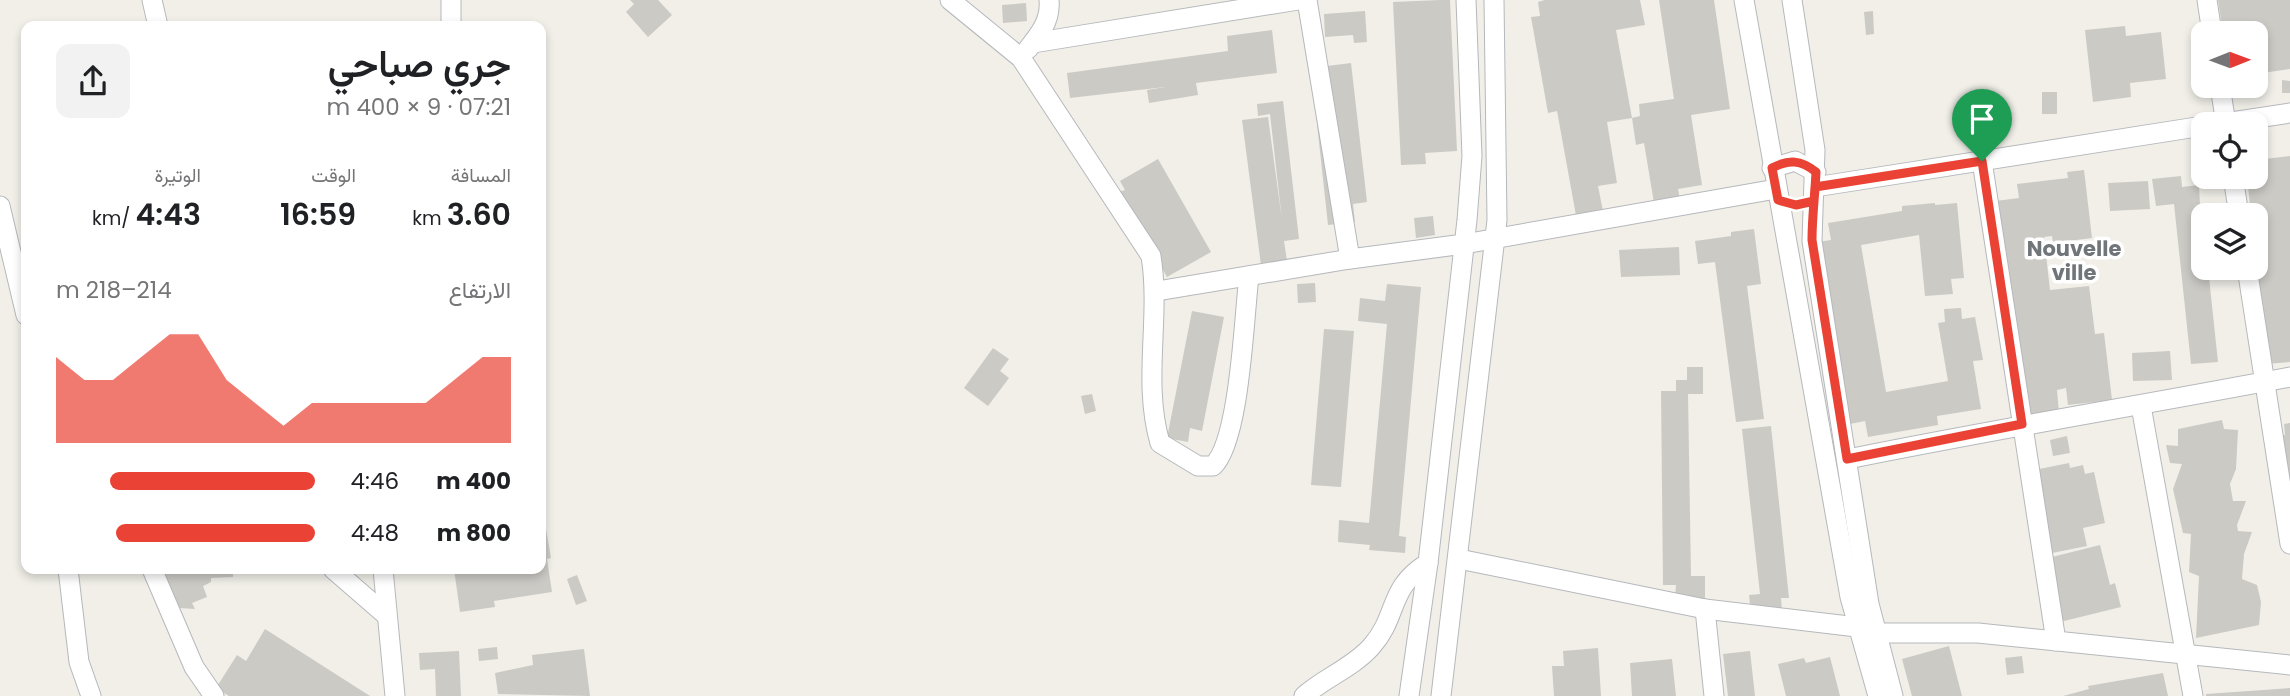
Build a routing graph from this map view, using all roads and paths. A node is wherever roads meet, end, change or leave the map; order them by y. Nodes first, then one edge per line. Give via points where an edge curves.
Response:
1 (152, 0) edge
2 (451, 0) edge
3 (950, 0) edge
4 (1049, 0) edge
5 (1298, 0) edge
6 (1307, 0) edge
7 (1466, 0) edge
8 (1494, 0) edge
9 (1744, 0) edge
10 (1793, 0) edge
11 (2207, 0) edge
12 (157, 21) edge
13 (451, 21) edge
14 (2210, 21) edge
15 (1027, 50) junction
16 (2290, 113) edge
17 (2268, 117) edge
18 (2191, 129) edge
19 (1982, 161) junction
20 (1772, 168) junction
21 (1815, 187) junction
22 (1777, 194) junction
23 (0, 206) edge
24 (1495, 237) junction
25 (1464, 244) junction
26 (1350, 259) junction
27 (1249, 275) junction
28 (2249, 280) edge
29 (1157, 291) junction
30 (21, 294) edge
31 (2290, 377) edge
32 (2264, 382) junction
33 (2141, 406) junction
34 (2022, 424) junction
35 (1847, 459) junction
36 (2290, 544) edge
37 (1459, 559) junction
38 (1428, 563) junction
39 (69, 574) edge
40 (154, 574) edge
41 (339, 574) edge
42 (383, 574) edge
43 (1705, 609) junction
44 (386, 615) junction
45 (1857, 627) junction
46 (1876, 633) junction
47 (2056, 641) junction
48 (2186, 654) junction
49 (2290, 665) edge
50 (91, 696) edge
51 (214, 696) edge
52 (395, 696) edge
53 (1303, 696) edge
54 (1409, 696) edge
55 (1441, 696) edge
56 (1714, 696) edge
57 (1878, 696) edge
58 (1894, 696) edge
59 (2193, 696) edge

1 - 12 street
2 - 13 street
3 - 15 street
4 - 15 street via 1043,30
5 - 15 street
6 - 26 street
7 - 25 street via 1472,156
8 - 24 street
9 - 20 street
10 - 21 street
11 - 14 street
15 - 29 street via 1152,256
16 - 17 street
18 - 19 street
19 - 21 street
19 - 34 street
20 - 21 street via 1795,161
20 - 22 street
21 - 22 street via 1796,205
21 - 35 street via 1812,240
22 - 24 street
22 - 45 street
23 - 30 street
24 - 25 street
24 - 37 street
25 - 26 street
25 - 38 street
26 - 27 street
27 - 29 street
27 - 29 street via 1230,429 1222,458 1213,466 1198,466 1160,443 1153,420 1151,358
28 - 32 street
31 - 32 street
32 - 33 street
32 - 36 street
33 - 34 street
33 - 48 street
34 - 35 street
34 - 47 street
35 - 46 street
37 - 43 street
37 - 55 street
38 - 53 street via 1410,575 1384,631 1369,650
38 - 54 street
39 - 50 street via 79,662
40 - 51 street via 194,667
41 - 44 street
42 - 44 street
43 - 45 street
43 - 56 street
44 - 52 street
45 - 46 street
45 - 57 street
46 - 47 street via 1978,633
46 - 58 street
47 - 48 street
48 - 49 street
48 - 59 street

